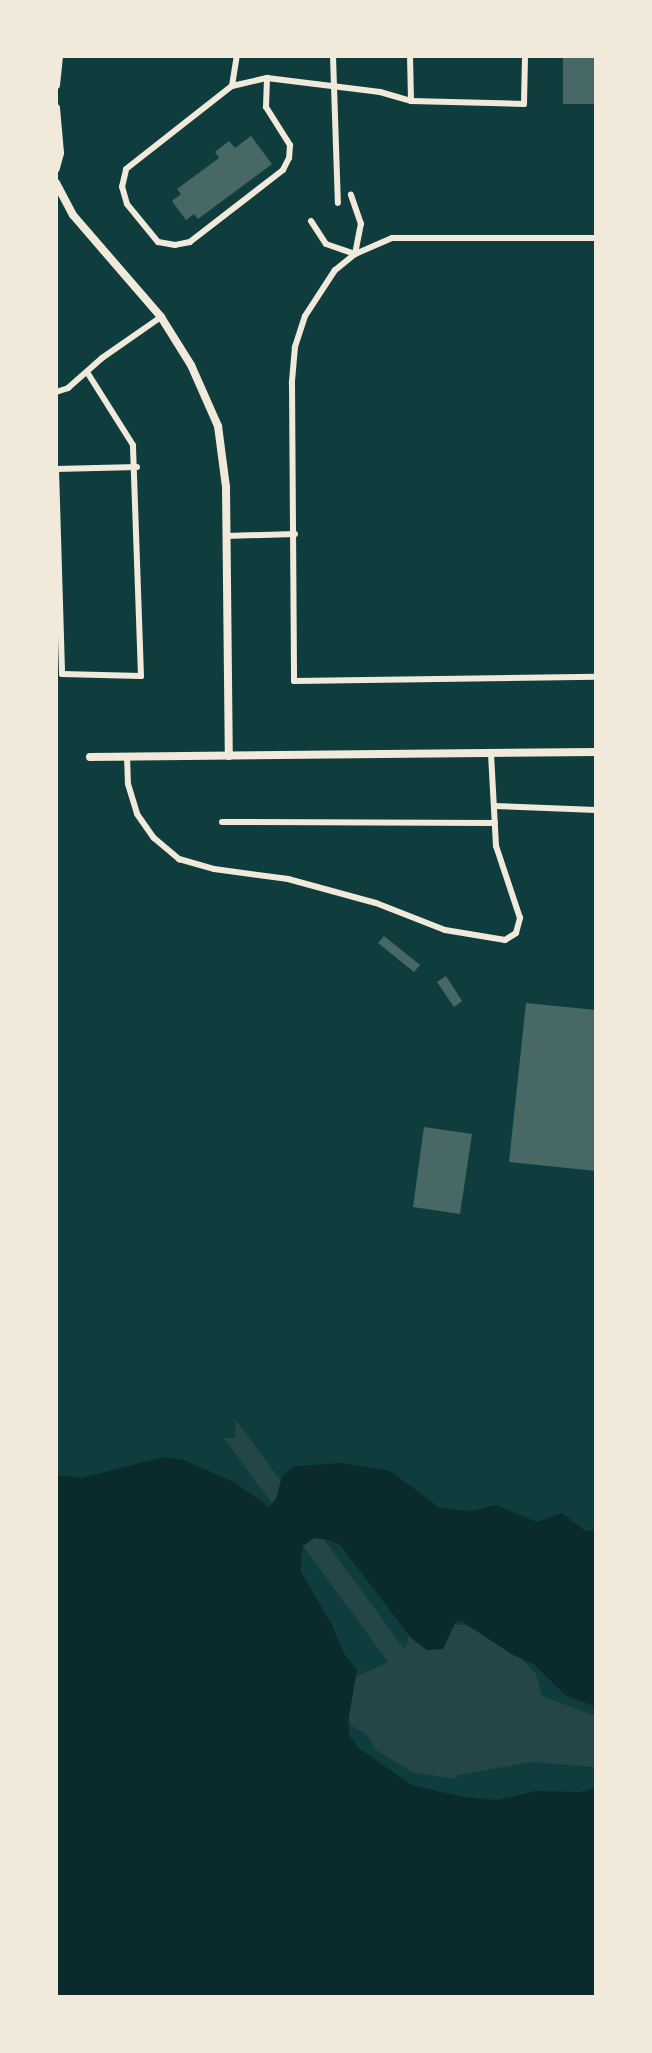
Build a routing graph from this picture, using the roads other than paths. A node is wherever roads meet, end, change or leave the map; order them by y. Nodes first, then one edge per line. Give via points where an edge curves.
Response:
1 (59, 56) edge
2 (237, 56) edge
3 (333, 56) edge
4 (410, 56) edge
5 (525, 56) edge
6 (267, 78) junction
7 (56, 85) edge
8 (232, 86) junction
9 (332, 86) junction
10 (411, 101) junction
11 (56, 108) edge
12 (56, 168) edge
13 (56, 183) edge
14 (351, 195) dead end
15 (338, 203) dead end
16 (311, 221) dead end
17 (596, 238) edge
18 (355, 254) junction
19 (161, 317) junction
20 (87, 372) junction
21 (56, 392) edge
22 (137, 467) junction
23 (56, 469) edge
24 (295, 534) junction
25 (226, 536) junction
26 (596, 677) edge
27 (596, 752) edge
28 (491, 753) junction
29 (127, 756) junction
30 (229, 756) junction
31 (90, 757) dead end
32 (494, 806) junction
33 (596, 810) edge
34 (222, 822) dead end
35 (495, 823) junction

1 - 7 street
2 - 8 lane
3 - 9 lane
4 - 10 lane
5 - 10 lane via 524,104
6 - 8 lane
6 - 8 lane via 266,107 290,145 283,170 190,242 158,242 127,204 122,187 126,169
6 - 9 lane
9 - 10 lane
9 - 15 lane
11 - 12 street
13 - 19 street via 73,215
14 - 18 lane via 361,224
16 - 18 lane via 326,244
17 - 18 lane via 392,238
18 - 24 lane via 320,290 295,347
19 - 20 lane
19 - 25 street via 191,365 218,426
20 - 21 lane
20 - 22 lane via 125,427
22 - 23 lane
22 - 23 lane via 141,676 62,674
24 - 25 lane
24 - 26 lane via 294,681
25 - 30 street
27 - 28 street
28 - 30 street
28 - 32 lane
29 - 30 street
29 - 31 street
29 - 35 lane via 137,814 179,859 288,879 376,903 445,930 505,940 516,933 520,918 503,871
32 - 33 lane
32 - 35 lane
34 - 35 lane

